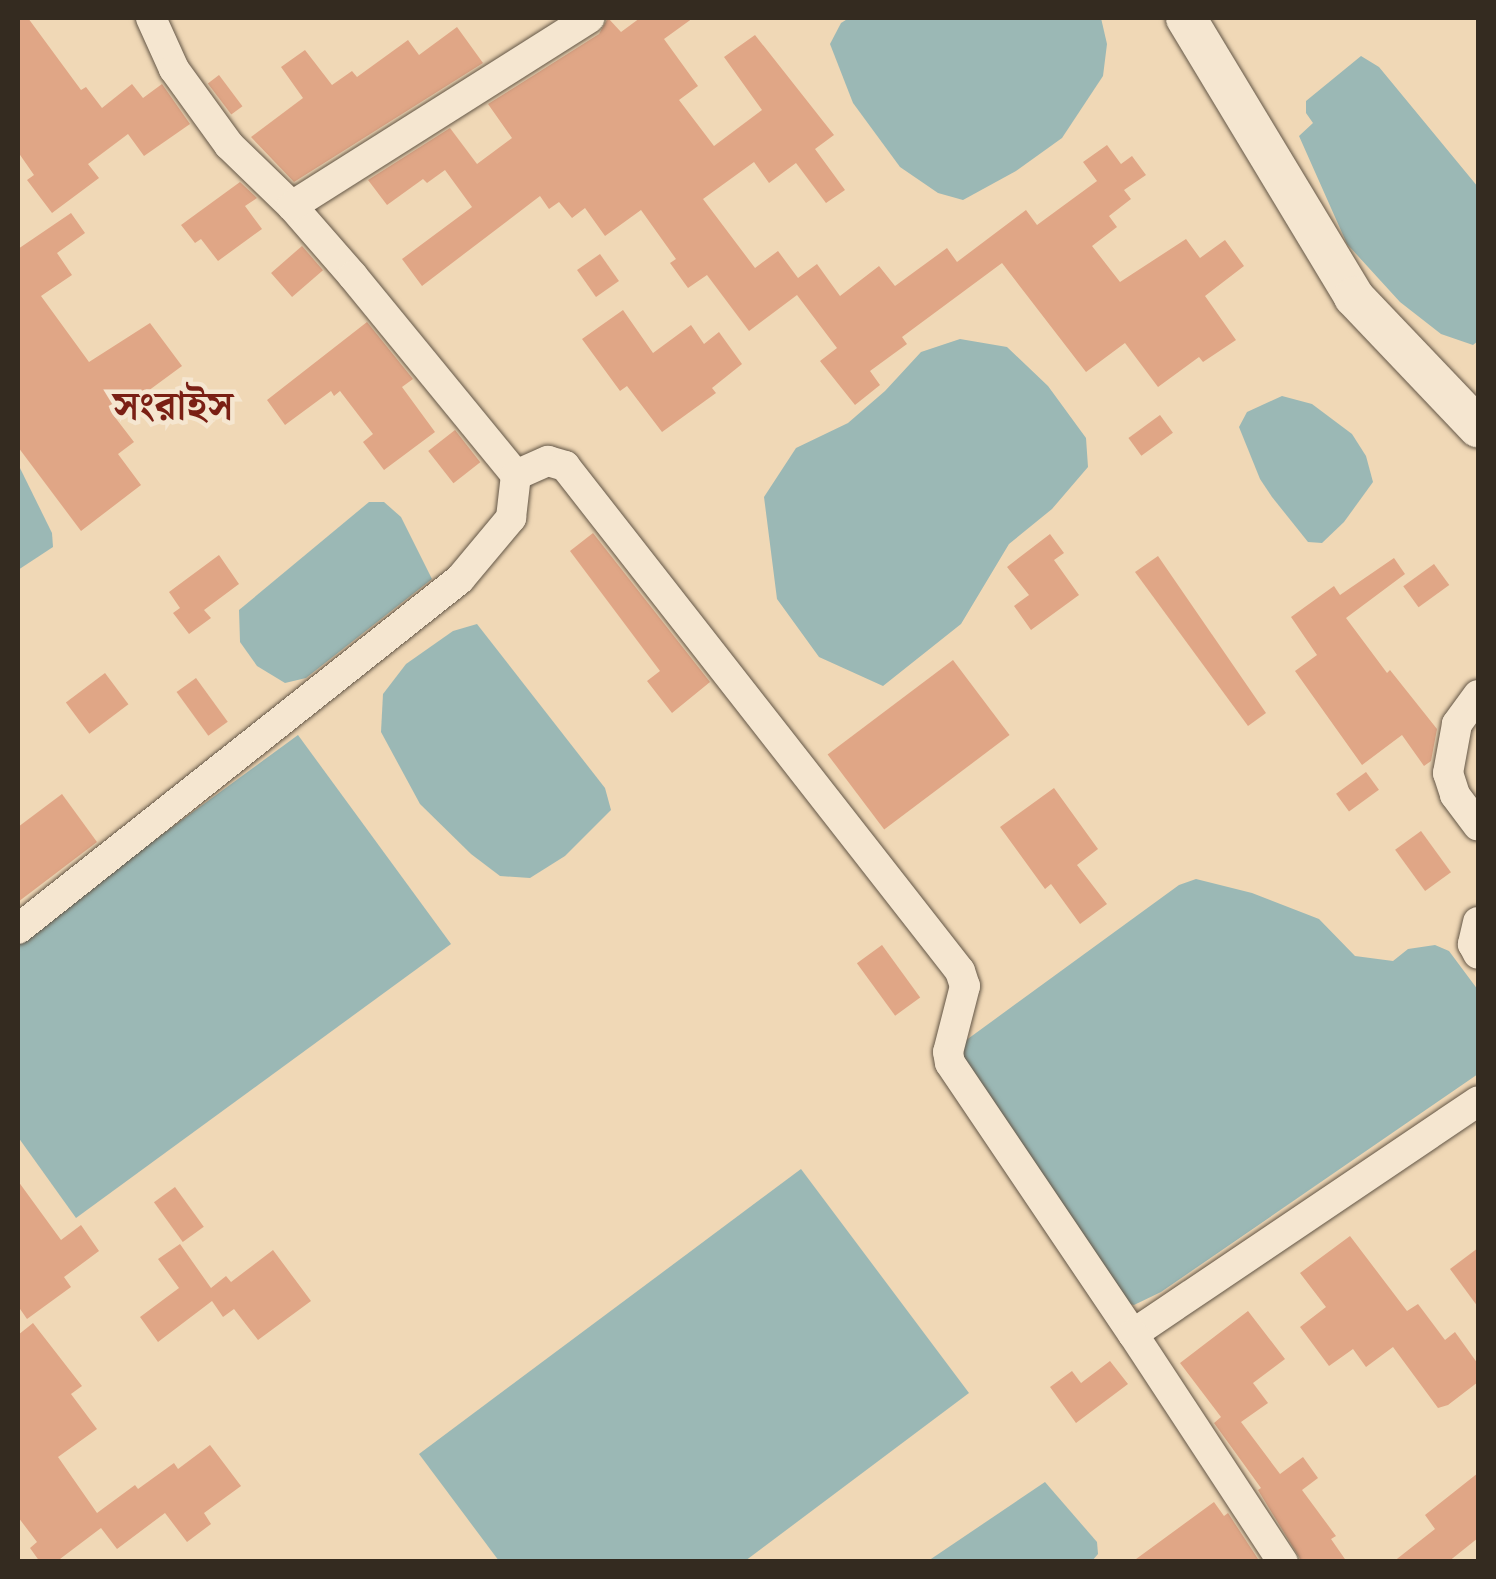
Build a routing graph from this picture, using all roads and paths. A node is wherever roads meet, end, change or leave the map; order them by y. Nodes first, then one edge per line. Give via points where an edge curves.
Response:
1 (151, 18) edge
2 (590, 18) edge
3 (1186, 18) edge
4 (292, 206) junction
5 (1478, 427) edge
6 (516, 475) junction
7 (1478, 695) edge
8 (1478, 825) edge
9 (1478, 922) edge
10 (18, 929) edge
11 (1478, 954) edge
12 (1478, 1101) edge
13 (1133, 1334) junction
14 (1283, 1562) edge

1 - 4 street via 199,106
2 - 4 street
3 - 5 street via 1354,297
4 - 6 street
6 - 10 street via 511,518 460,580
6 - 13 street via 548,461 566,466 960,971 965,986 950,1063
7 - 8 street via 1458,724 1448,772 1455,795
9 - 11 street
12 - 13 street
13 - 14 street

